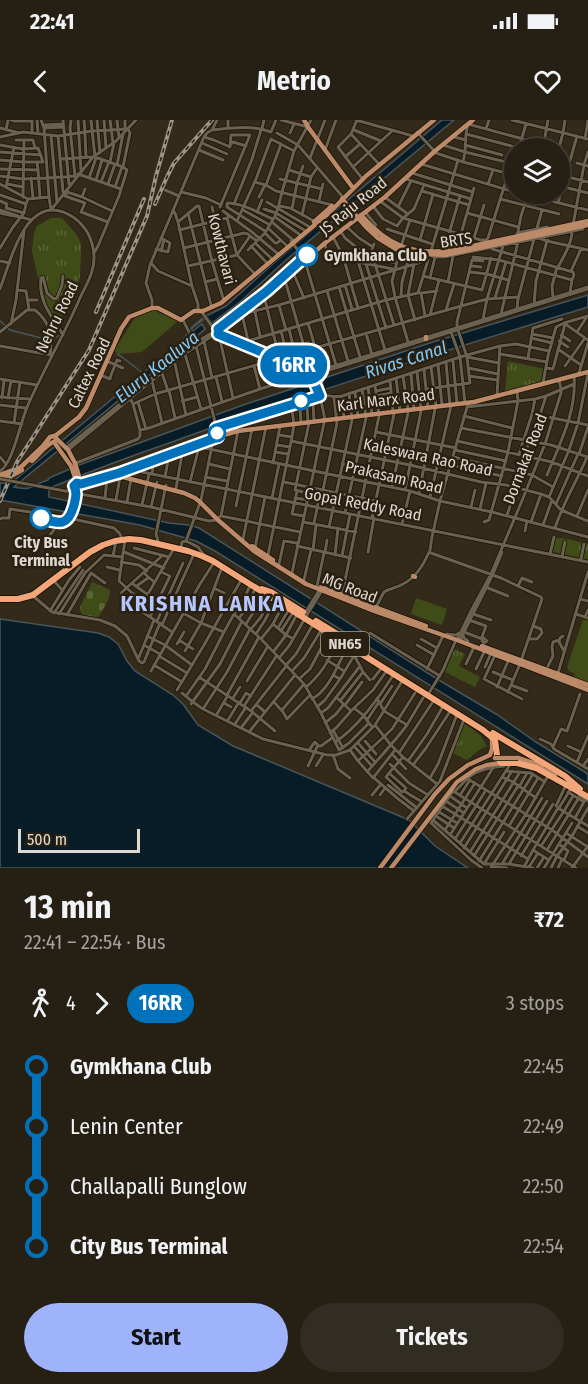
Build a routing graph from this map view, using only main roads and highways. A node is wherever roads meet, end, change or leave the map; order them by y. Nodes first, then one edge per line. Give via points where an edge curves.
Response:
1 (304, 120) edge
2 (432, 120) edge
3 (470, 121) edge
4 (417, 135) junction
5 (434, 151) junction
6 (420, 164) junction
7 (352, 187) junction
8 (343, 199) junction
9 (334, 206) junction
10 (360, 215) junction
11 (586, 225) edge
12 (291, 242) junction
13 (431, 256) junction
14 (303, 257) junction
15 (205, 310) junction
16 (136, 314) junction
17 (588, 374) edge
18 (560, 384) junction
19 (518, 393) junction
20 (467, 404) junction
21 (451, 406) junction
22 (435, 408) junction
23 (421, 410) junction
24 (379, 415) junction
25 (366, 417) junction
26 (352, 418) junction
27 (336, 420) junction
28 (310, 423) junction
29 (294, 425) junction
30 (54, 440) junction
31 (122, 475) junction
32 (0, 476) edge
33 (165, 486) junction
34 (78, 488) junction
35 (201, 501) junction
36 (219, 518) junction
37 (120, 537) junction
38 (267, 557) junction
39 (215, 562) junction
40 (321, 588) junction
41 (262, 589) junction
42 (0, 598) edge
43 (376, 609) junction
44 (458, 640) junction
45 (356, 653) junction
46 (521, 662) junction
47 (588, 688) edge
48 (417, 690) junction
49 (494, 736) junction
50 (508, 743) junction
51 (526, 754) junction
52 (497, 760) junction
53 (514, 762) junction
54 (580, 793) junction
55 (587, 798) edge
56 (426, 808) junction
57 (380, 868) edge
58 (391, 868) edge

1 - 7 main road
2 - 4 main road
3 - 5 main road, JS Raju Road
3 - 5 main road, JS Raju Road
4 - 7 main road
4 - 7 main road
5 - 6 main road, JS Raju Road
5 - 6 main road, JS Raju Road
6 - 10 main road, JS Raju Road
6 - 10 main road, JS Raju Road via 408,180
7 - 8 main road
8 - 9 main road
8 - 10 main road, BRTS
9 - 12 main road
9 - 12 main road
10 - 13 main road via 384,238
10 - 13 main road, BRTS via 374,235 391,246
10 - 14 main road, JS Raju Road
10 - 14 main road, JS Raju Road
11 - 13 main road, BRTS
11 - 13 main road
12 - 15 main road
12 - 15 main road via 224,300
14 - 14 main road, JS Raju Road via 264,296 217,332 267,291
15 - 16 main road, Caltex Road via 193,311 181,319 152,308
16 - 30 main road, Caltex Road via 121,328 84,411
16 - 30 main road, Caltex Road via 120,335 112,363 85,414
17 - 18 main road, Karl Marx Road
18 - 19 main road, Karl Marx Road
18 - 19 main road, Karl Marx Road
19 - 20 main road, Karl Marx Road
19 - 20 main road, Karl Marx Road
20 - 21 main road, Karl Marx Road
20 - 21 main road, Karl Marx Road
21 - 22 main road, Karl Marx Road
21 - 22 main road, Karl Marx Road
22 - 23 main road, Karl Marx Road
22 - 23 main road, Karl Marx Road
23 - 24 main road, Karl Marx Road
24 - 25 main road, Karl Marx Road
24 - 25 main road, Karl Marx Road
25 - 26 main road, Karl Marx Road
25 - 26 main road, Karl Marx Road
26 - 27 main road, Karl Marx Road
26 - 27 main road, Karl Marx Road
27 - 28 main road, Karl Marx Road
28 - 29 main road, Karl Marx Road
28 - 29 main road, Karl Marx Road
29 - 31 main road, Karl Marx Road via 238,432
30 - 32 main road via 21,468
30 - 34 main road via 74,465
31 - 33 main road, MG Road
31 - 34 main road
31 - 34 main road
33 - 35 main road, MG Road
33 - 35 main road, MG Road via 196,495
35 - 36 main road, MG Road
36 - 38 main road, MG Road
36 - 38 main road, MG Road via 249,547
37 - 39 highway, NH65 via 195,553
37 - 39 highway, NH65 via 149,539 157,535
37 - 42 highway via 94,547 32,595
38 - 40 main road, MG Road
38 - 40 main road, MG Road via 295,578
39 - 41 highway, NH65
39 - 48 highway, NH65
40 - 43 main road, MG Road
40 - 43 main road, MG Road
41 - 45 highway, NH65
41 - 45 highway via 344,638
43 - 44 main road, MG Road
44 - 46 main road, MG Road
44 - 46 main road, MG Road
45 - 48 highway, NH65
46 - 47 main road, MG Road
48 - 49 highway, NH65
48 - 49 highway, NH65 via 429,692
49 - 50 highway, NH65
49 - 52 highway
49 - 56 main road via 490,755 455,774
50 - 51 highway, NH65
50 - 53 highway
51 - 53 highway via 518,755
51 - 54 highway, NH65 via 565,776
52 - 53 highway, NH65
52 - 56 main road via 462,772
52 - 58 main road via 474,767 457,778 432,818
53 - 54 highway, NH65 via 536,768
54 - 55 highway, NH65
56 - 57 main road

